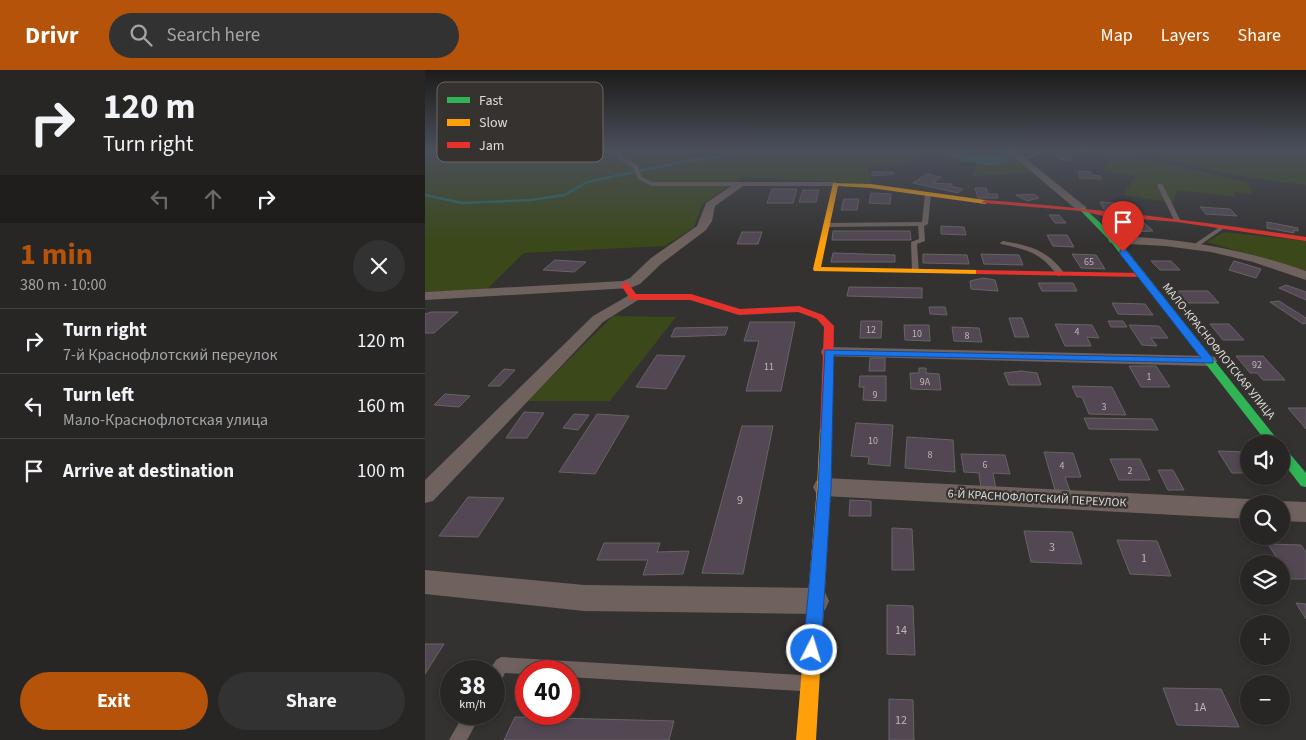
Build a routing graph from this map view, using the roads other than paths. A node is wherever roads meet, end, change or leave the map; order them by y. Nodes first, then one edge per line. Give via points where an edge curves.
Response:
1 (645, 181) edge
2 (1049, 181) edge
3 (741, 184) junction
4 (835, 184) junction
5 (1161, 185) dead end
6 (928, 194) junction
7 (1082, 209) junction
8 (1177, 220) junction
9 (826, 225) junction
10 (921, 225) junction
11 (1223, 227) junction
12 (1306, 239) edge
13 (1115, 240) junction
14 (1003, 243) dead end
15 (1198, 244) junction
16 (916, 271) junction
17 (1061, 274) junction
18 (1141, 275) junction
19 (1306, 276) edge
20 (629, 291) junction
21 (425, 296) edge
22 (829, 352) junction
23 (1209, 361) junction
24 (1268, 435) edge
25 (1290, 462) edge
26 (1306, 482) edge
27 (824, 488) junction
28 (425, 494) edge
29 (1240, 509) edge
30 (1290, 511) edge
31 (1306, 512) edge
32 (425, 582) edge
33 (816, 602) junction
34 (505, 665) edge
35 (809, 683) junction
36 (467, 725) edge
37 (458, 740) edge
38 (806, 740) edge

1 - 3 lane
2 - 7 street
3 - 4 lane
3 - 20 street via 710,205 707,221 701,228 656,261
4 - 6 street
4 - 9 street
5 - 8 lane
6 - 7 street via 1011,205
6 - 10 lane via 925,224
7 - 8 street via 1103,214
7 - 13 street, МАЛО-КРАСНОФЛОТСКАЯ УЛИЦА
8 - 11 street
9 - 10 lane
9 - 16 street via 817,269
10 - 16 lane via 922,241 913,242
11 - 12 street
11 - 15 lane
13 - 15 street
13 - 18 street, МАЛО-КРАСНОФЛОТСКАЯ УЛИЦА
14 - 17 lane via 1028,247 1049,257
15 - 19 street
16 - 17 street
17 - 18 street
18 - 23 street, МАЛО-КРАСНОФЛОТСКАЯ УЛИЦА
20 - 21 street
20 - 22 street via 692,297 739,312 783,308 806,310 821,315 829,326
20 - 28 street
22 - 23 street
22 - 27 street
23 - 24 street, МАЛО-КРАСНОФЛОТСКАЯ УЛИЦА
25 - 26 street
27 - 29 street, 6-Й КРАСНОФЛОТСКИЙ ПЕРЕУЛОК
27 - 33 street
30 - 31 street
32 - 33 street via 584,598
33 - 35 street
34 - 35 lane
35 - 38 street
36 - 37 lane

